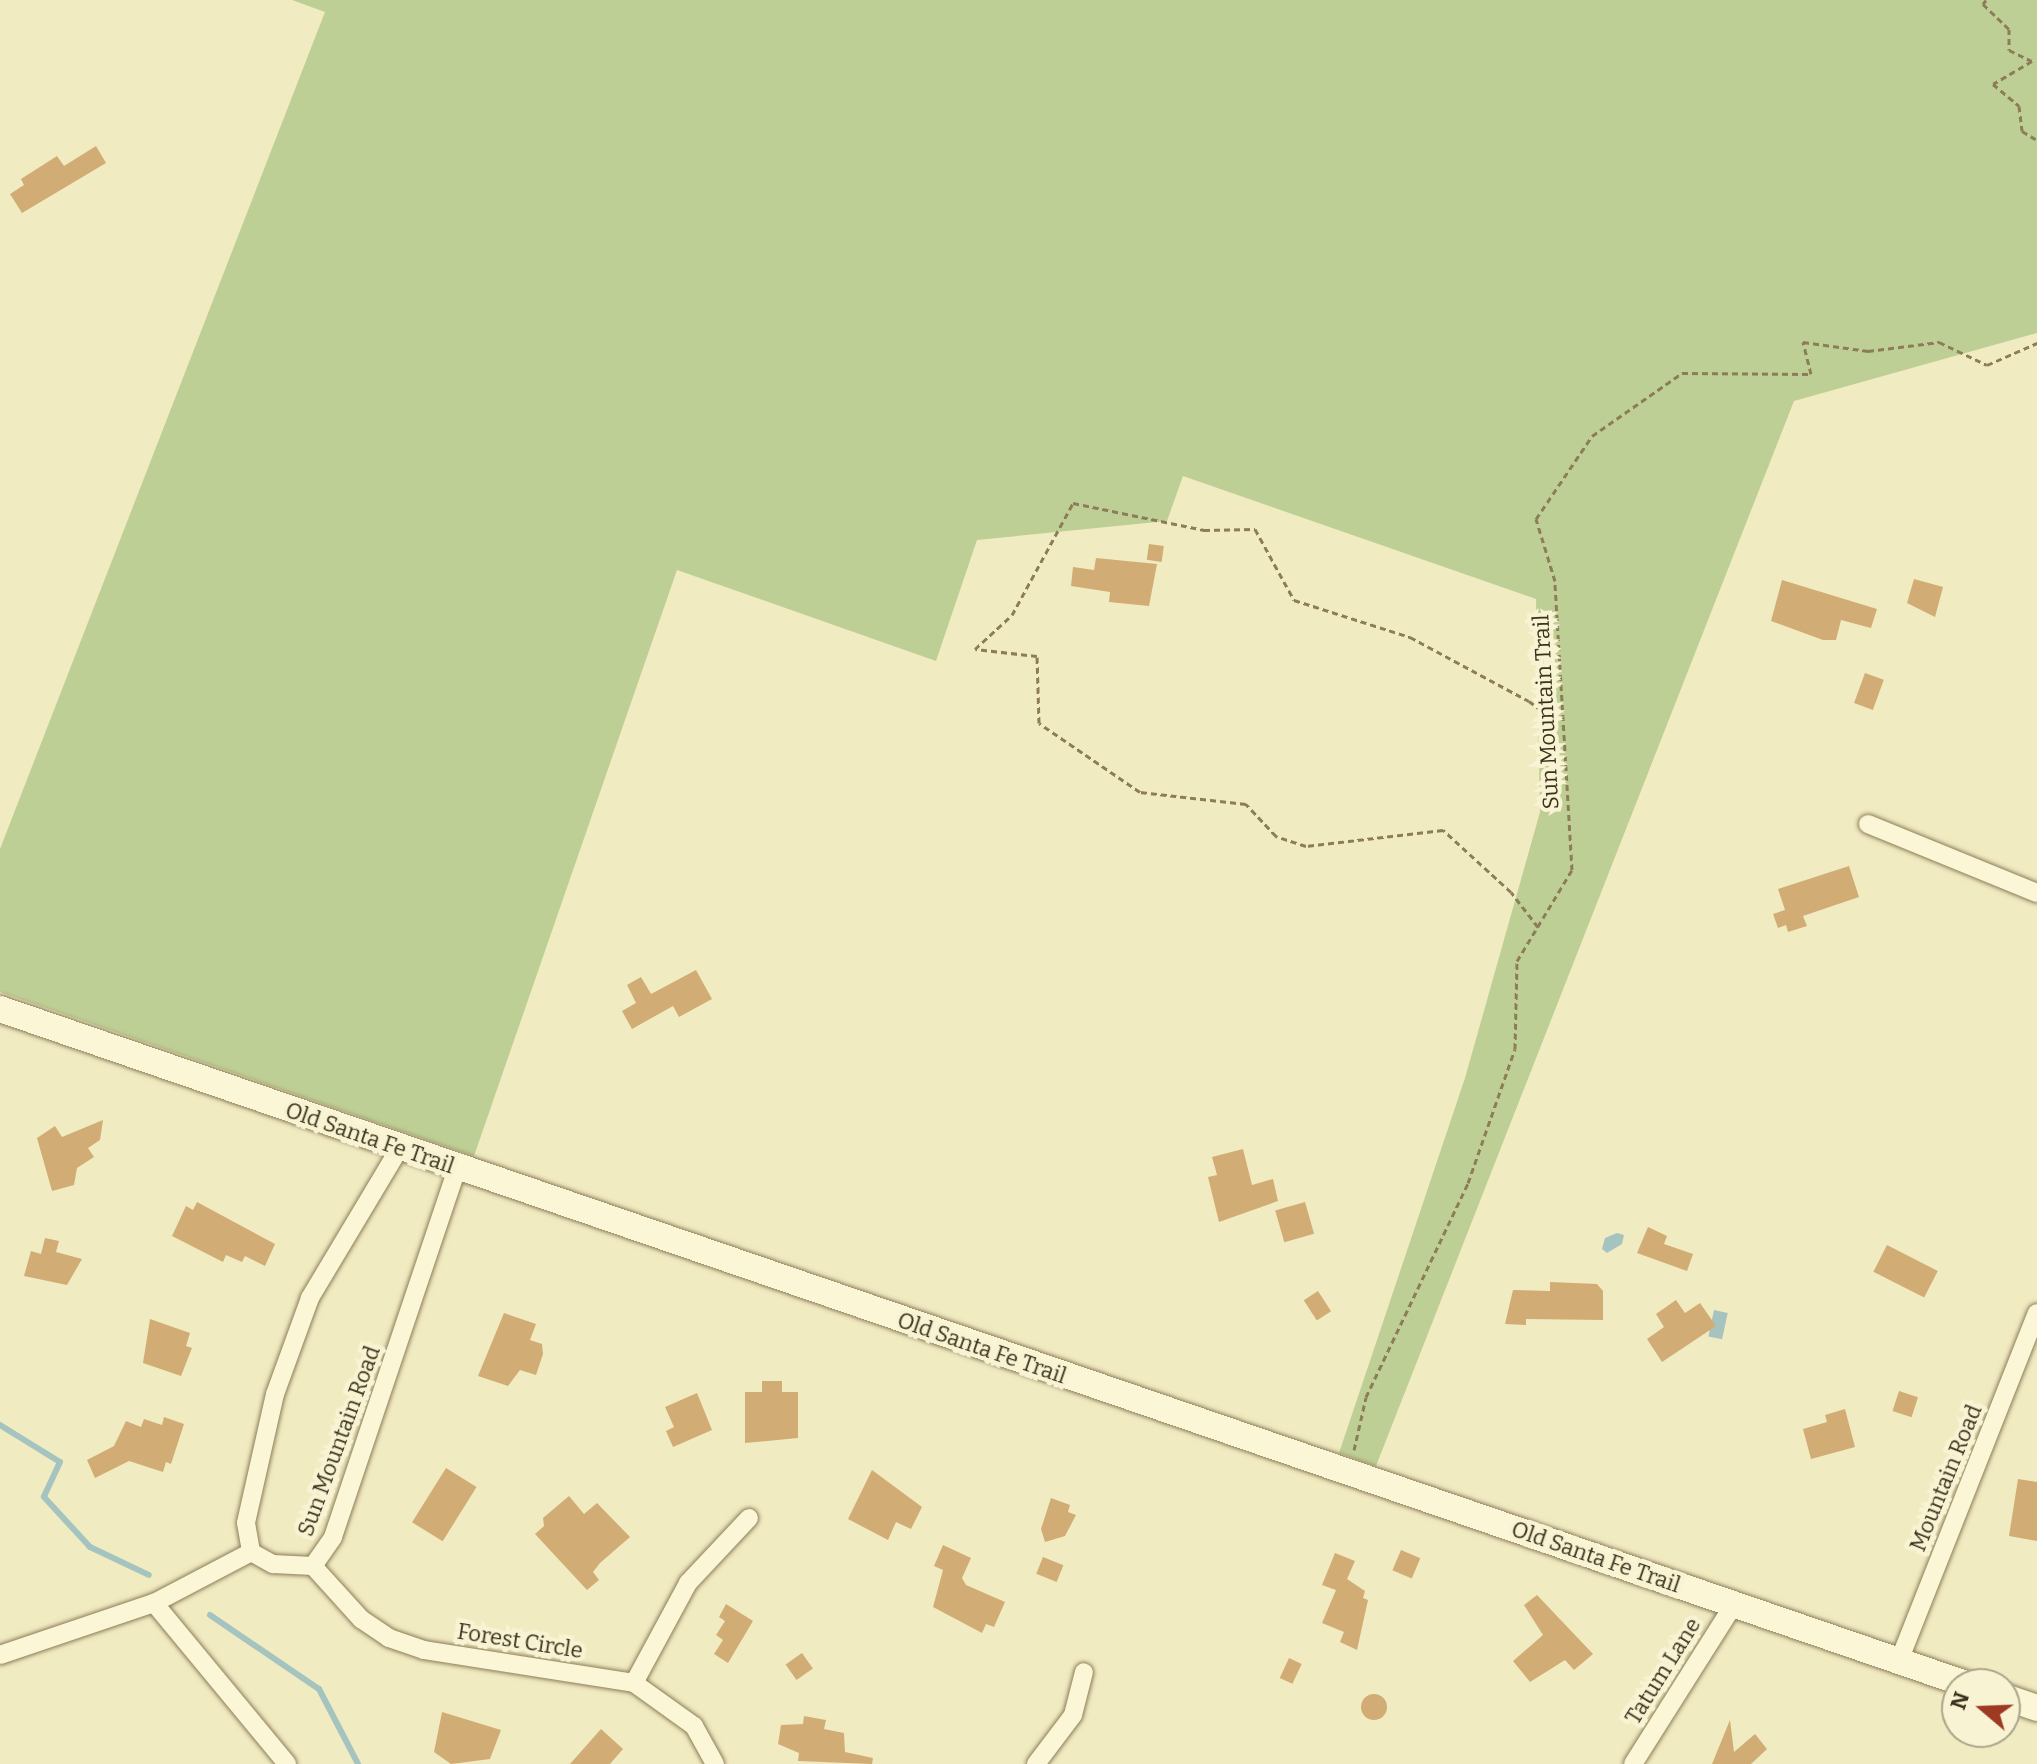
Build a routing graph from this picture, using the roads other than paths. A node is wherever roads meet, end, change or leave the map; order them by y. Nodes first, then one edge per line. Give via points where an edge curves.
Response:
1 (1868, 824) dead end
2 (2037, 893) edge
3 (0, 1009) edge
4 (399, 1149) junction
5 (457, 1169) junction
6 (2037, 1313) edge
7 (749, 1518) dead end
8 (251, 1552) junction
9 (313, 1566) junction
10 (154, 1603) junction
11 (1734, 1604) junction
12 (0, 1655) edge
13 (1899, 1661) junction
14 (1084, 1672) dead end
15 (1941, 1675) edge
16 (634, 1683) junction
17 (287, 1764) edge
18 (715, 1764) edge
19 (1036, 1764) edge
20 (1633, 1764) edge

1 - 2 street
3 - 4 street, Old Santa Fe Trail
4 - 5 street, Old Santa Fe Trail
4 - 8 street via 327,1265 291,1345 249,1506
5 - 9 street, Sun Mountain Road via 344,1509
5 - 11 street, Old Santa Fe Trail
6 - 13 street, Mountain Road
7 - 16 street via 688,1583
8 - 9 street, Sun Mountain Road via 273,1564
8 - 10 street
9 - 16 street, Forest Circle via 361,1619 389,1638 424,1650
10 - 12 street
10 - 17 street
11 - 13 street, Old Santa Fe Trail
11 - 20 street, Tatum Lane
13 - 15 street, Old Santa Fe Trail
14 - 19 street via 1073,1715
16 - 18 street, Forest Circle via 694,1726

